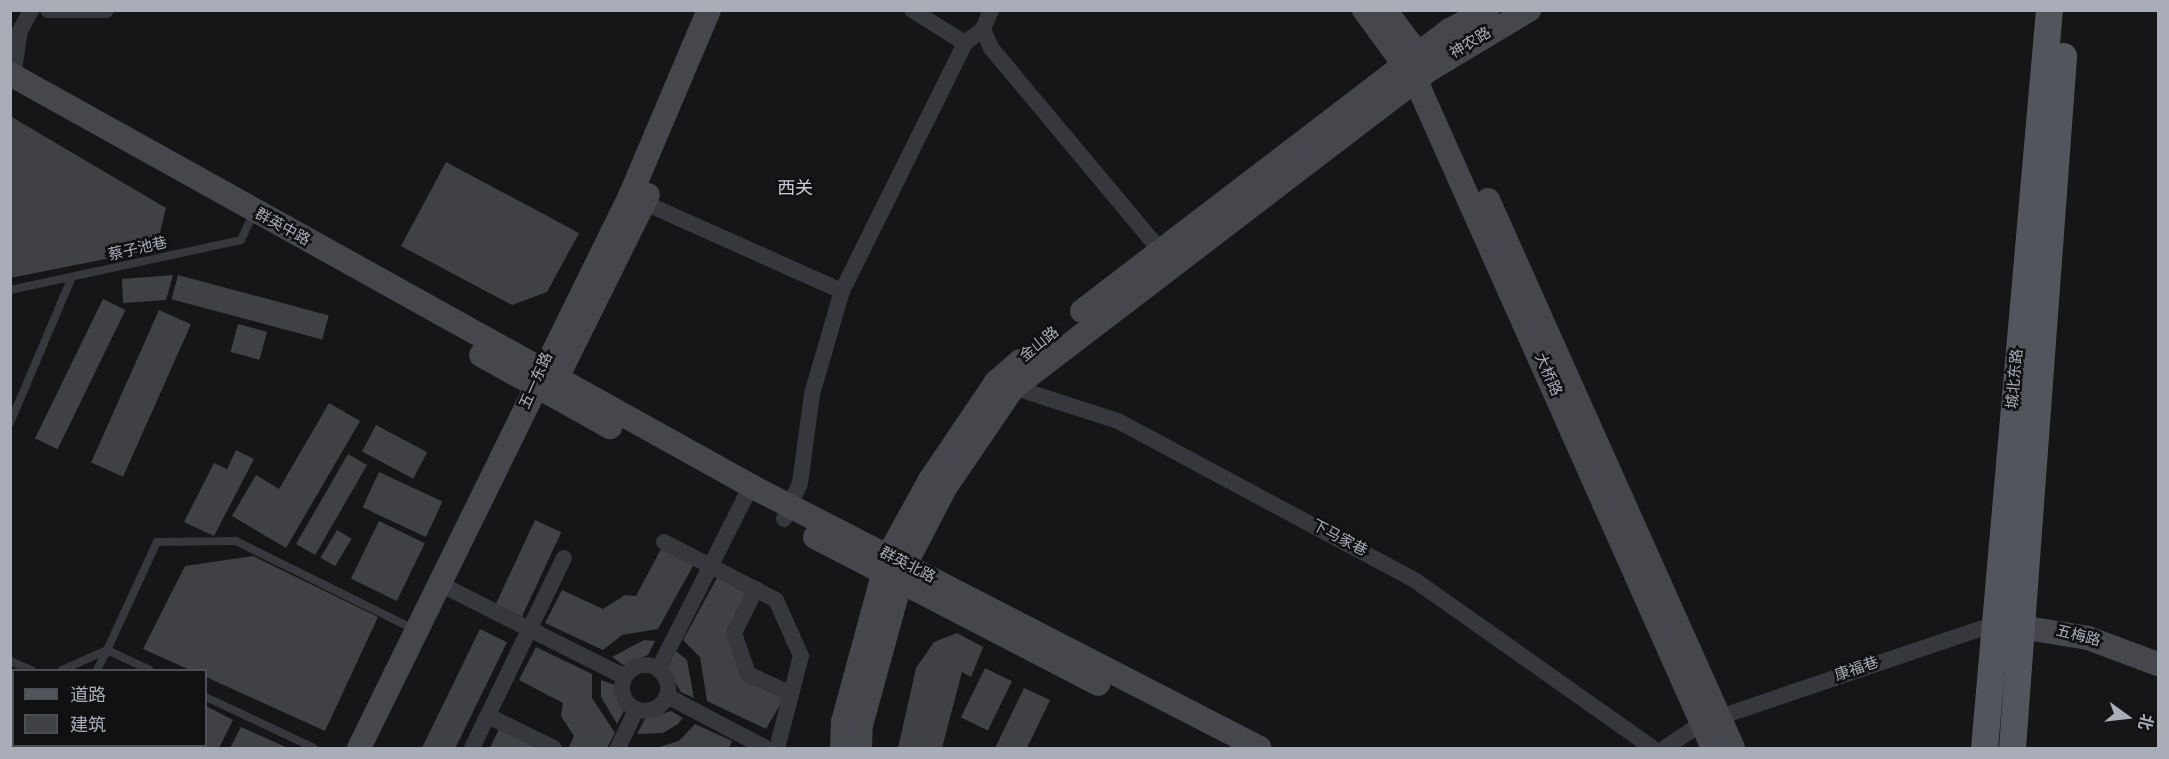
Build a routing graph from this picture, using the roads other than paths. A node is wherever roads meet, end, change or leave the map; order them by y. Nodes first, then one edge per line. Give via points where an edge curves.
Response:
1 (31, 10) edge
2 (48, 10) edge
3 (106, 10) edge
4 (709, 10) edge
5 (726, 10) edge
6 (912, 10) edge
7 (991, 10) edge
8 (1364, 10) edge
9 (1385, 10) edge
10 (1487, 10) edge
11 (1529, 10) edge
12 (2049, 10) edge
13 (2066, 10) edge
14 (983, 29) junction
15 (965, 43) junction
16 (1417, 67) junction
17 (11, 80) edge
18 (637, 200) junction
19 (252, 218) junction
20 (1159, 249) junction
21 (71, 279) junction
22 (10, 290) edge
23 (842, 291) junction
24 (545, 382) junction
25 (1004, 385) junction
26 (10, 423) edge
27 (748, 492) junction
28 (787, 513) junction
29 (664, 542) dead end
30 (564, 558) dead end
31 (710, 565) junction
32 (894, 570) junction
33 (447, 588) junction
34 (756, 589) junction
35 (1994, 624) junction
36 (2022, 624) junction
37 (530, 629) junction
38 (417, 632) junction
39 (107, 650) junction
40 (10, 661) edge
41 (2158, 664) edge
42 (659, 668) junction
43 (29, 669) edge
44 (64, 669) edge
45 (98, 669) edge
46 (148, 669) edge
47 (625, 677) junction
48 (791, 694) junction
49 (668, 696) junction
50 (207, 697) edge
51 (636, 710) junction
52 (488, 716) junction
53 (12, 719) edge
54 (1711, 720) junction
55 (10, 726) edge
56 (743, 743) edge
57 (314, 748) edge
58 (367, 748) edge
59 (472, 748) edge
60 (554, 748) edge
61 (618, 748) edge
62 (766, 748) edge
63 (777, 748) edge
64 (842, 748) edge
65 (860, 748) edge
66 (1227, 748) edge
67 (1260, 748) edge
68 (1653, 748) edge
69 (1665, 748) edge
70 (1713, 748) edge
71 (1733, 748) edge
72 (1984, 748) edge
73 (2012, 748) edge

1 - 17 street via 20,31
2 - 3 street
4 - 18 street, 五一东路
5 - 18 street, 五一东路
6 - 15 street
7 - 14 street
8 - 16 street, 大桥路
9 - 16 street, 大桥路
10 - 16 street, 神农路
11 - 16 street, 神农路
12 - 35 main road, 城北东路
13 - 36 main road, 城北东路
14 - 15 street
14 - 20 street via 991,48
15 - 23 street
16 - 20 street, 金山路
16 - 25 street, 金山路 via 1251,201
16 - 54 street, 大桥路
17 - 19 street, 群英中路
18 - 23 street
18 - 24 street, 五一东路
19 - 21 lane, 蔡子池巷 via 240,240
19 - 24 street, 群英中路
20 - 25 street, 金山路
21 - 22 lane, 蔡子池巷
21 - 26 lane
23 - 28 street via 812,394 800,483
24 - 27 street, 群英北路
24 - 33 street, 五一东路
25 - 32 street, 金山路
25 - 68 street, 下马家巷 via 1118,421 1416,581
27 - 28 street, 群英北路
27 - 31 street
28 - 32 street, 群英北路
29 - 31 street
30 - 37 street
31 - 34 street
31 - 42 street
32 - 64 street, 金山路 via 843,722
32 - 65 street, 金山路
32 - 66 street, 群英北路
32 - 67 street, 群英北路
33 - 37 street
33 - 38 street, 五一东路
33 - 58 street, 五一东路
34 - 48 street via 776,600 801,656
34 - 48 street via 734,633 748,674
35 - 36 street, 五梅路
35 - 54 street, 康福巷
35 - 72 main road, 城北东路
36 - 41 street, 五梅路 via 2088,638
36 - 73 main road, 城北东路
37 - 47 street
37 - 52 street
38 - 39 lane via 236,542 157,542
38 - 58 street, 五一东路
39 - 44 lane
39 - 45 lane
39 - 46 lane
40 - 43 lane
42 - 47 street via 641,664
42 - 49 street via 667,679
47 - 51 street via 622,695
48 - 63 street
49 - 51 street via 653,710
49 - 56 street
50 - 57 lane
51 - 61 street
52 - 59 street
52 - 60 street
53 - 55 lane
54 - 69 street, 康福巷
54 - 70 street, 大桥路
54 - 71 street, 大桥路
56 - 62 street

